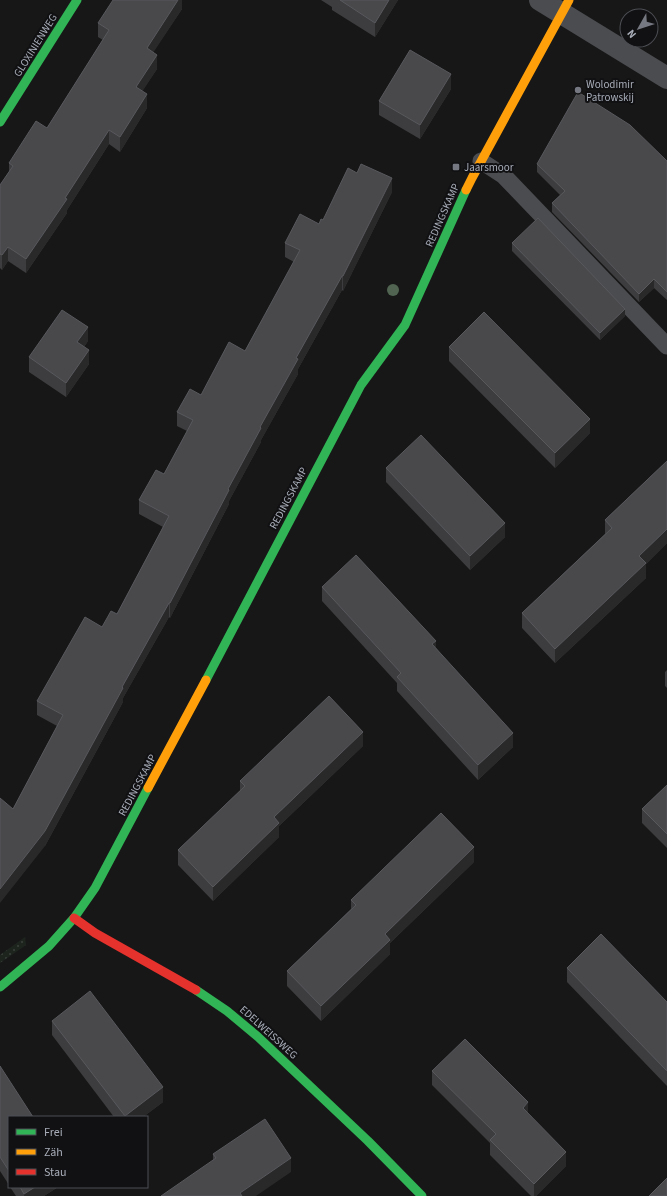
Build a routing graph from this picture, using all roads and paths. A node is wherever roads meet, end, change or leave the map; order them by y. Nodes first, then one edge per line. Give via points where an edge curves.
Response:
1 (77, 0) edge
2 (540, 0) edge
3 (566, 7) edge
4 (667, 78) edge
5 (0, 122) edge
6 (481, 161) junction
7 (667, 346) edge
8 (74, 918) junction
9 (0, 987) edge
10 (422, 1196) edge

1 - 5 street, GLOXINIENWEG
2 - 3 street
3 - 4 street
3 - 6 street, REDINGSKAMP
6 - 7 lane via 504,176
6 - 8 street, REDINGSKAMP via 405,325 361,385 98,881
8 - 9 street, REDINGSKAMP via 50,946
8 - 10 street, EDELWEISSWEG via 95,933 189,985 227,1011 320,1094

